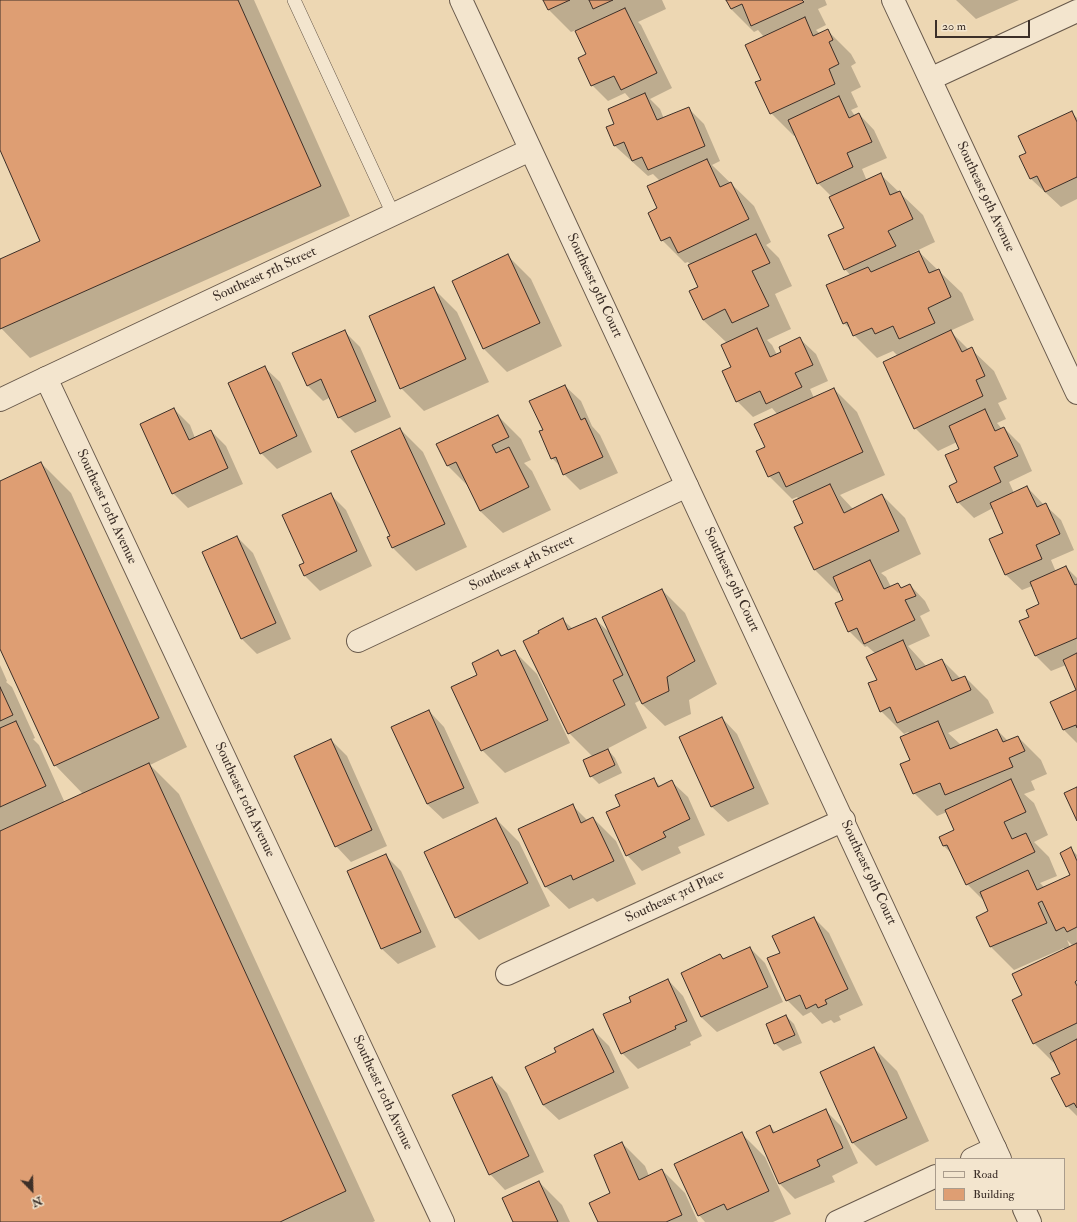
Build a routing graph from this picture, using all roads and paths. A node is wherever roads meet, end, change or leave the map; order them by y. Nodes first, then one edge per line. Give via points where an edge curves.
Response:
1 (294, 0) edge
2 (461, 0) edge
3 (893, 0) edge
4 (1077, 11) edge
5 (930, 79) junction
6 (530, 150) junction
7 (393, 214) junction
8 (46, 378) junction
9 (1077, 393) edge
10 (0, 400) edge
11 (687, 486) junction
12 (358, 641) dead end
13 (844, 820) junction
14 (507, 974) dead end
15 (998, 1154) edge
16 (977, 1158) edge
17 (935, 1176) edge
18 (1024, 1210) edge
19 (443, 1222) edge
20 (837, 1222) edge
21 (1030, 1222) edge

1 - 7 lane
2 - 6 street, Southeast 9th Court
3 - 5 street, Southeast 9th Avenue
4 - 5 street
5 - 9 street, Southeast 9th Avenue
6 - 7 street, Southeast 5th Street
6 - 11 street, Southeast 9th Court
7 - 8 street, Southeast 5th Street
8 - 10 street, Southeast 5th Street
8 - 19 street, Southeast 10th Avenue
11 - 12 street, Southeast 4th Street
11 - 13 street, Southeast 9th Court
13 - 14 street, Southeast 3rd Place
13 - 15 street, Southeast 9th Court
15 - 16 street
17 - 20 street
18 - 21 street

